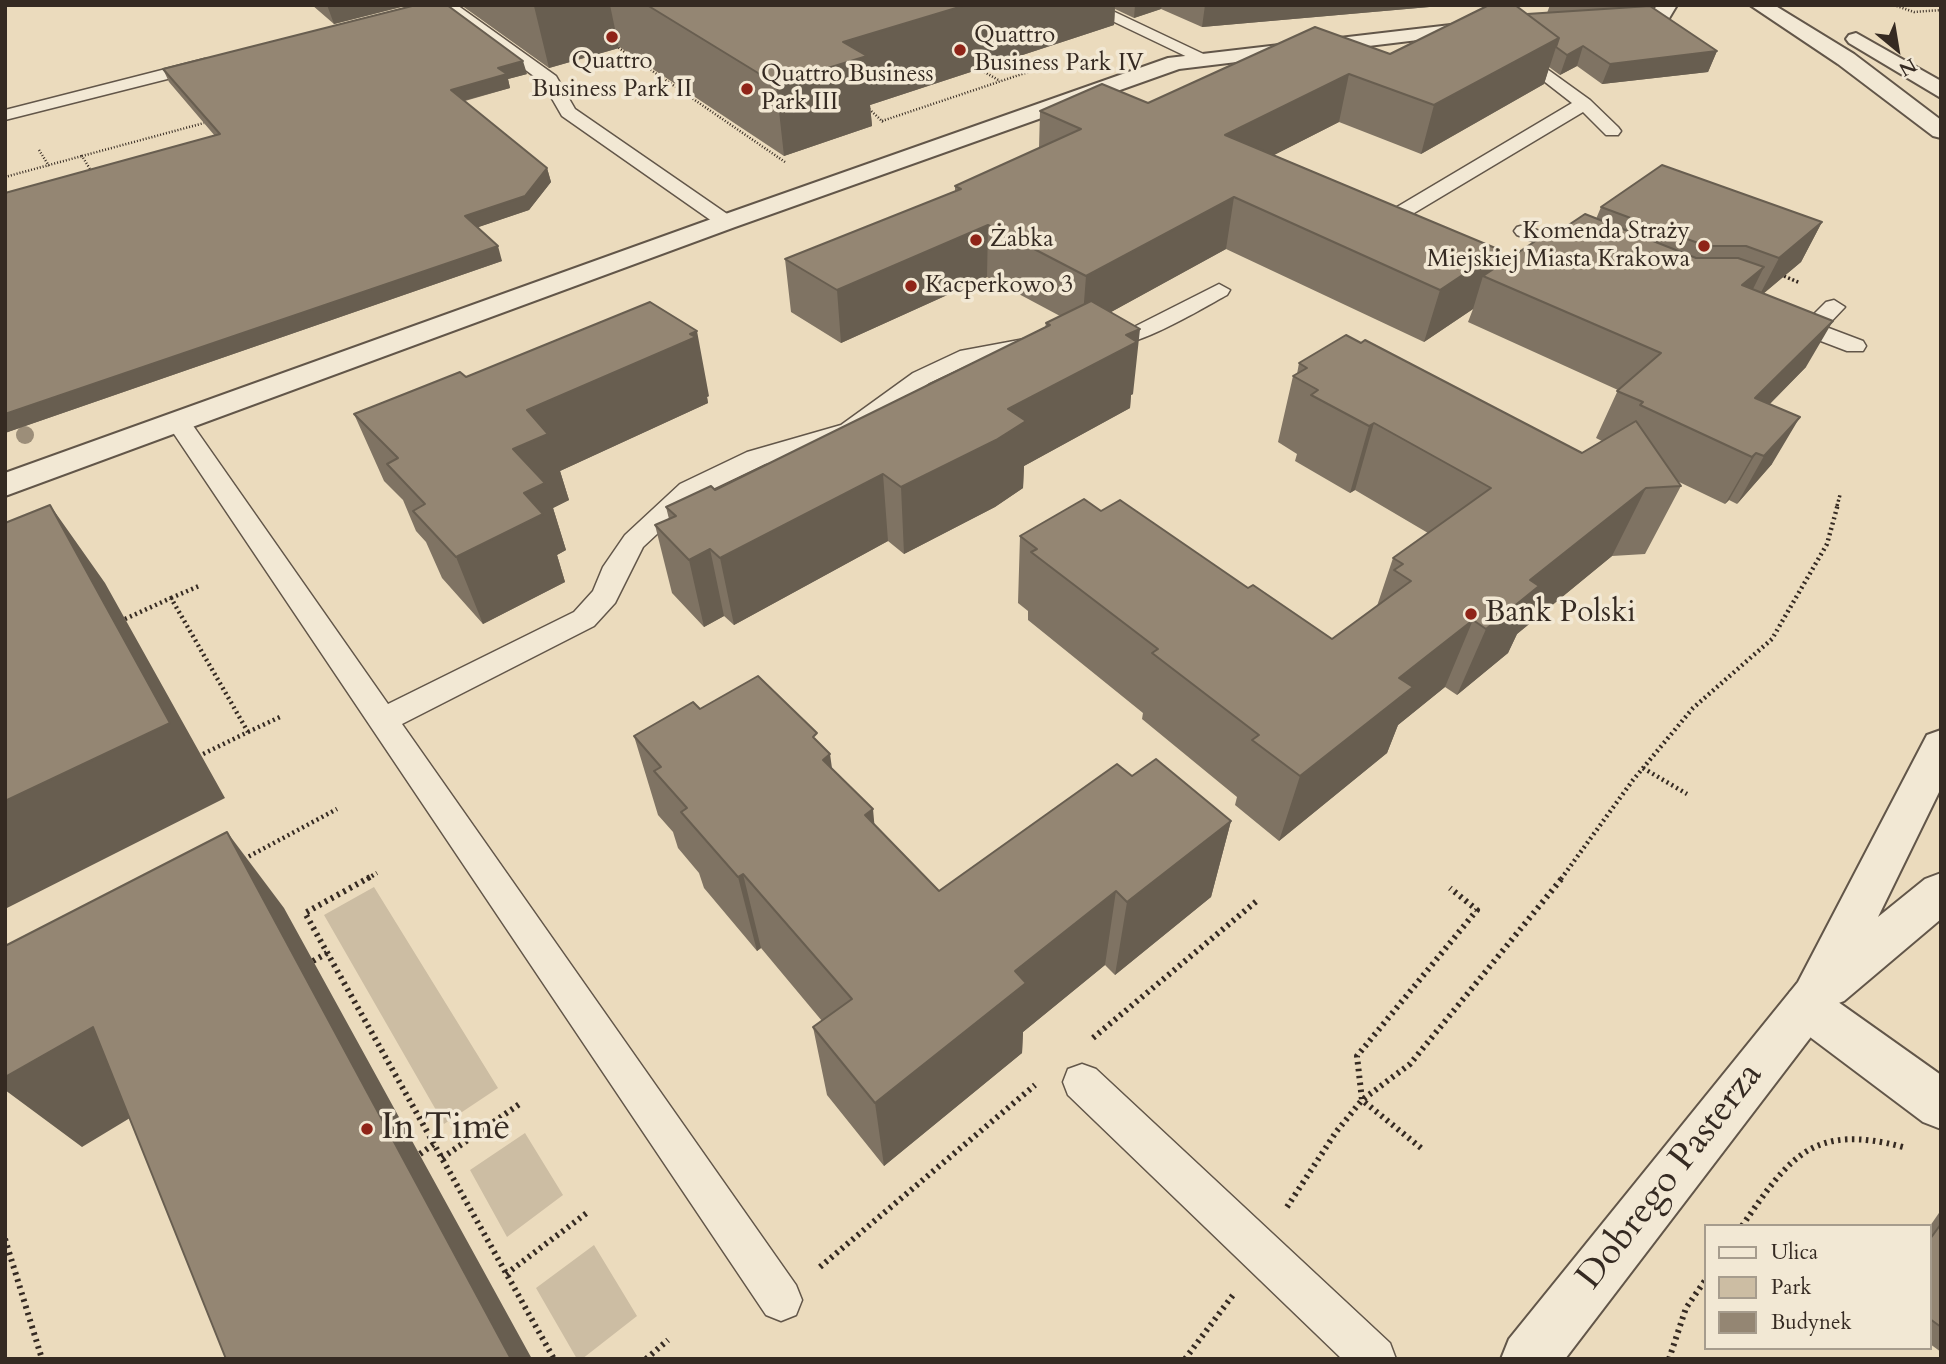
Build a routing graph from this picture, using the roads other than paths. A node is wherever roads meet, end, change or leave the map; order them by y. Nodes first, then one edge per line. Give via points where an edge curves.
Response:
1 (1087, 5) edge
2 (1667, 5) edge
3 (1760, 5) edge
4 (438, 6) edge
5 (1593, 20) edge
6 (1512, 25) edge
7 (1485, 27) junction
8 (1839, 29) dead end
9 (228, 58) edge
10 (1846, 59) junction
11 (1206, 60) junction
12 (1941, 90) edge
13 (1941, 100) edge
14 (1584, 104) junction
15 (5, 114) edge
16 (1612, 131) dead end
17 (1941, 131) edge
18 (726, 222) junction
19 (1372, 230) edge
20 (1524, 231) dead end
21 (1598, 261) edge
22 (1219, 290) dead end
23 (1834, 307) dead end
24 (1760, 310) edge
25 (1811, 330) junction
26 (1855, 346) dead end
27 (178, 422) junction
28 (5, 485) edge
29 (382, 722) junction
30 (1941, 746) edge
31 (1941, 892) edge
32 (1811, 1002) junction
33 (1069, 1069) road end
34 (1941, 1105) edge
35 (781, 1300) road end
36 (1374, 1359) edge
37 (1529, 1359) edge

1 - 11 lane
2 - 5 street via 1661,16
3 - 10 street
4 - 18 lane via 550,80 568,112
6 - 7 street
7 - 11 street
7 - 14 lane
8 - 12 street
9 - 15 lane
10 - 13 street
10 - 17 street
11 - 18 street via 1176,63
14 - 16 lane
14 - 19 lane
18 - 27 street
20 - 21 lane
22 - 29 lane via 1133,336 1029,343 968,356 921,378 850,430 756,458 689,490 634,541 605,596 584,619
23 - 25 lane
24 - 25 lane
25 - 26 lane
27 - 28 street
27 - 29 lane
29 - 35 lane
30 - 32 street, Dobrego Pasterza
31 - 32 street, Dobrego Pasterza
32 - 34 street
32 - 37 street, Dobrego Pasterza
33 - 36 lane

